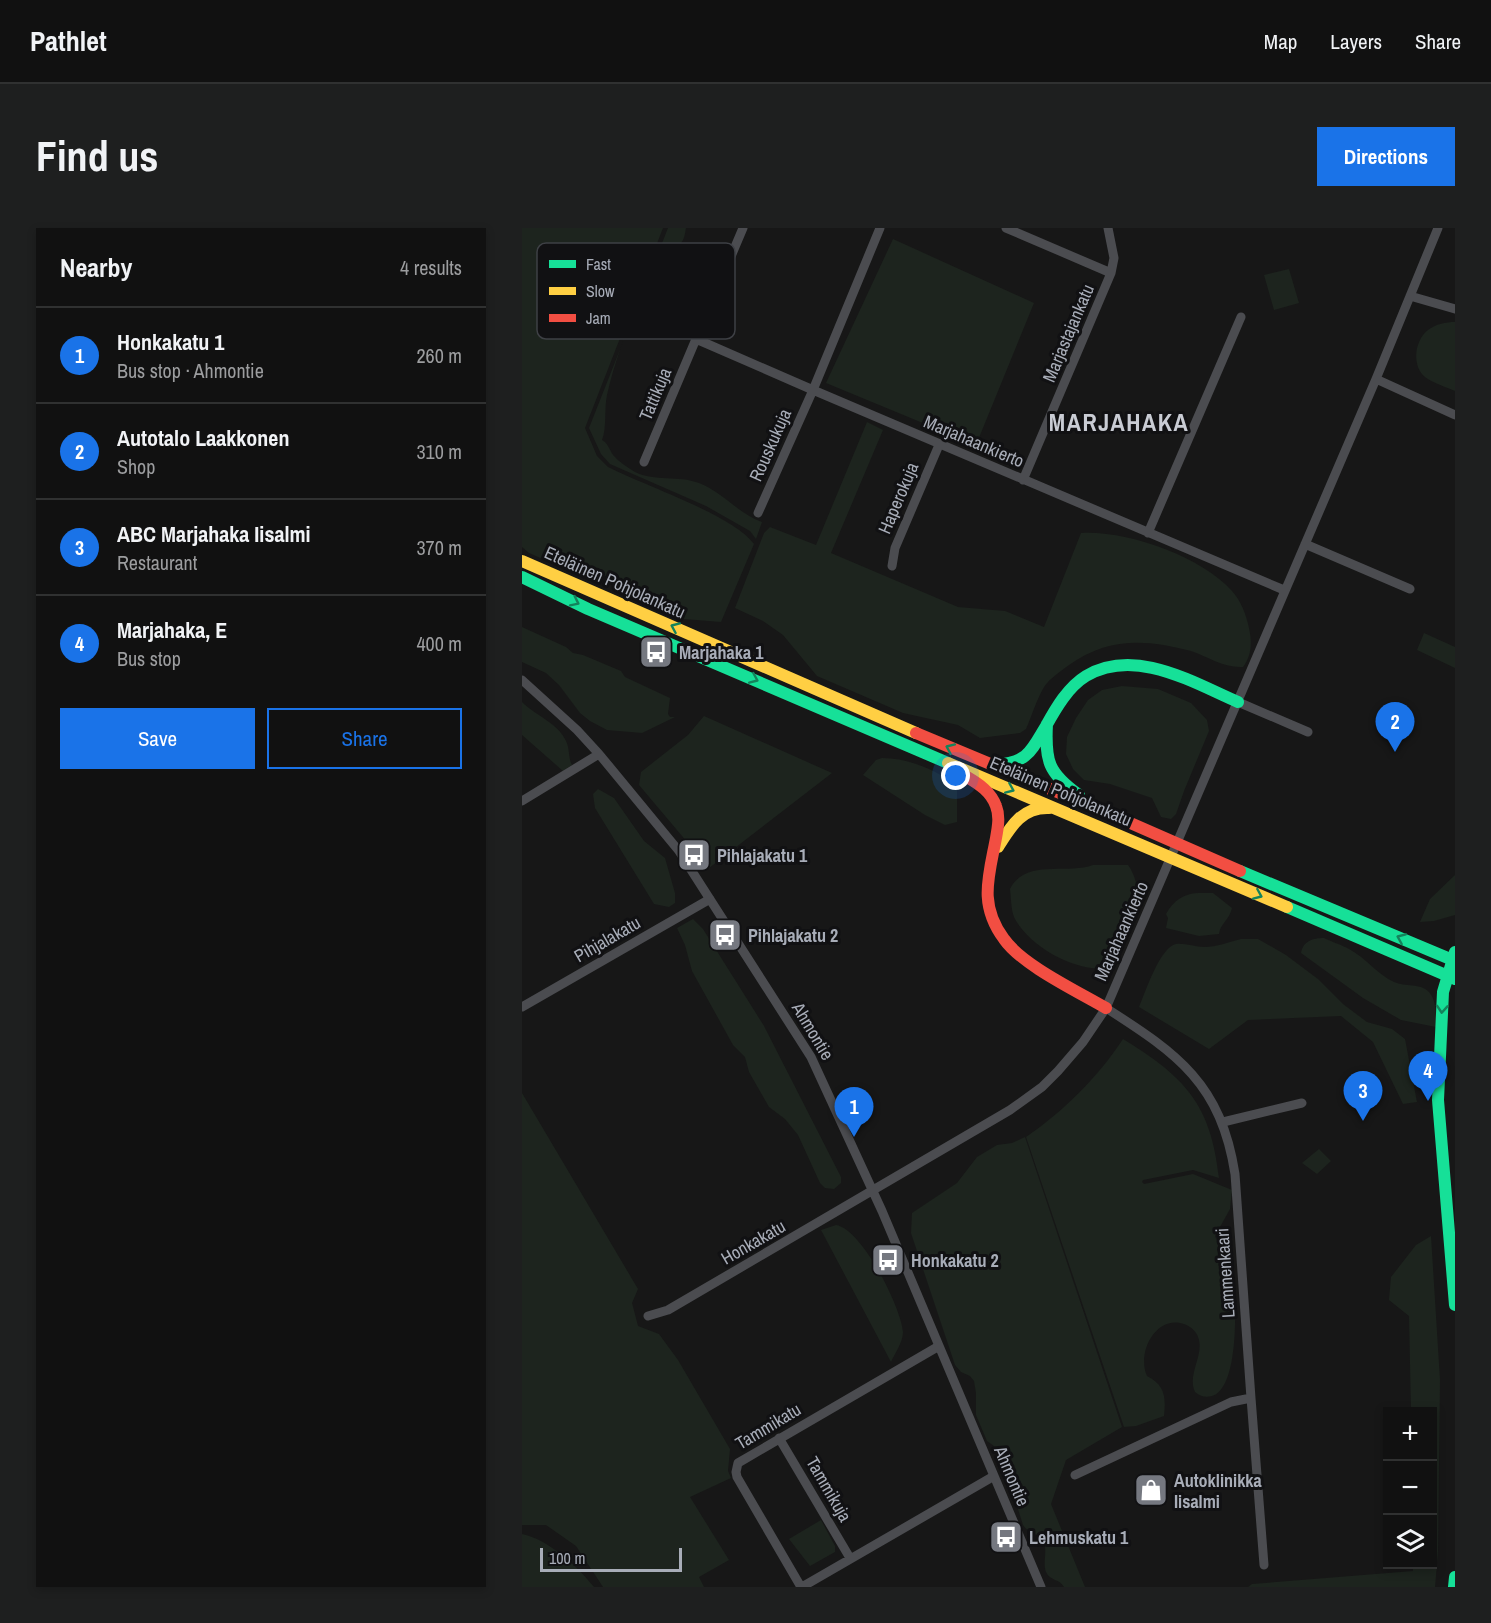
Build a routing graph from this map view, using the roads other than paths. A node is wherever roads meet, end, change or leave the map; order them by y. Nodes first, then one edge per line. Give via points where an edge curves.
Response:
1 (743, 228) edge
2 (880, 228) edge
3 (1006, 228) edge
4 (1108, 228) edge
5 (1438, 228) edge
6 (735, 247) edge
7 (1111, 273) junction
8 (1410, 296) junction
9 (1455, 309) edge
10 (1241, 317) dead end
11 (696, 339) joint
12 (1376, 379) junction
13 (813, 390) junction
14 (1455, 416) edge
15 (939, 445) junction
16 (644, 462) dead end
17 (1023, 480) junction
18 (759, 513) dead end
19 (1148, 533) junction
20 (1305, 544) junction
21 (522, 561) edge
22 (892, 566) dead end
23 (522, 577) edge
24 (1410, 589) dead end
25 (1284, 590) junction
26 (522, 680) edge
27 (1238, 702) junction
28 (1047, 724) junction
29 (1308, 732) dead end
30 (599, 754) junction
31 (937, 758) junction
32 (991, 766) junction
33 (522, 801) edge
34 (1058, 810) junction
35 (1103, 811) junction
36 (994, 853) junction
37 (710, 899) junction
38 (1454, 958) edge
39 (1451, 977) edge
40 (522, 1007) edge
41 (1106, 1008) junction
42 (1302, 1103) dead end
43 (1223, 1122) junction
44 (872, 1191) junction
45 (1455, 1305) edge
46 (648, 1316) dead end
47 (939, 1346) junction
48 (1251, 1398) junction
49 (779, 1437) junction
50 (1075, 1475) dead end
51 (994, 1476) junction
52 (850, 1558) junction
53 (1264, 1565) dead end
54 (1455, 1577) edge
55 (1040, 1584) edge
56 (802, 1587) edge
57 (1029, 1587) edge
58 (1454, 1587) edge

1 - 6 street, Tattikuja
2 - 13 street
3 - 7 street
4 - 7 street, Marjastajankatu via 1114,258
5 - 8 street, Marjahaankierto
7 - 17 street, Marjastajankatu
8 - 9 street
8 - 12 street, Marjahaankierto
10 - 19 street
11 - 13 street, Marjahaankierto
11 - 16 street, Tattikuja
12 - 14 street
12 - 20 street, Marjahaankierto
13 - 15 street, Marjahaankierto
13 - 18 street, Rouskukuja
15 - 17 street, Marjahaankierto
15 - 22 street, Haperokuja via 895,548
17 - 19 street, Marjahaankierto
19 - 25 street, Marjahaankierto
20 - 24 street
20 - 25 street, Marjahaankierto
32 -> 21 main road, Eteläinen Pohjolankatu
23 -> 31 main road, Eteläinen Pohjolankatu
25 - 27 street, Marjahaankierto
26 - 30 street, Ahmontie
27 - 28 main road via 1156,667 1124,664 1081,680 1065,694
27 - 29 street
27 - 41 street, Marjahaankierto
28 - 32 main road via 1022,759
28 - 35 main road via 1050,769 1063,784
30 - 33 street
30 - 37 street, Ahmontie via 679,851
31 -> 34 main road, Eteläinen Pohjolankatu
31 - 36 main road via 984,788 995,803 999,821
32 - 35 main road, Eteläinen Pohjolankatu
34 - 36 main road via 1041,807 1016,818
34 -> 39 main road, Eteläinen Pohjolankatu
38 -> 35 main road, Eteläinen Pohjolankatu
36 - 41 main road via 986,895 991,917 1003,939 1028,963
37 - 40 street, Pihjalakatu
37 - 44 street, Ahmontie via 811,1057
38 - 39 main road
39 -> 45 main road via 1443,992 1438,1100
41 - 43 street, Lammenkaari via 1180,1061 1208,1094
41 - 44 street, Marjahaankierto via 1074,1054 1042,1087
42 - 43 street
43 - 48 street, Lammenkaari via 1235,1174
44 - 46 street, Honkakatu via 668,1310
44 - 47 street, Ahmontie
47 - 49 street, Tammikatu
47 - 51 street, Ahmontie
48 - 50 street via 1231,1402
48 - 53 street, Lammenkaari
49 - 52 street, Tammikuja
49 - 56 street, Tammikatu via 738,1463 736,1472
51 - 52 street, Tammikatu
51 - 55 street, Ahmontie
52 - 56 street, Tammikatu
54 - 58 main road
55 - 57 street

